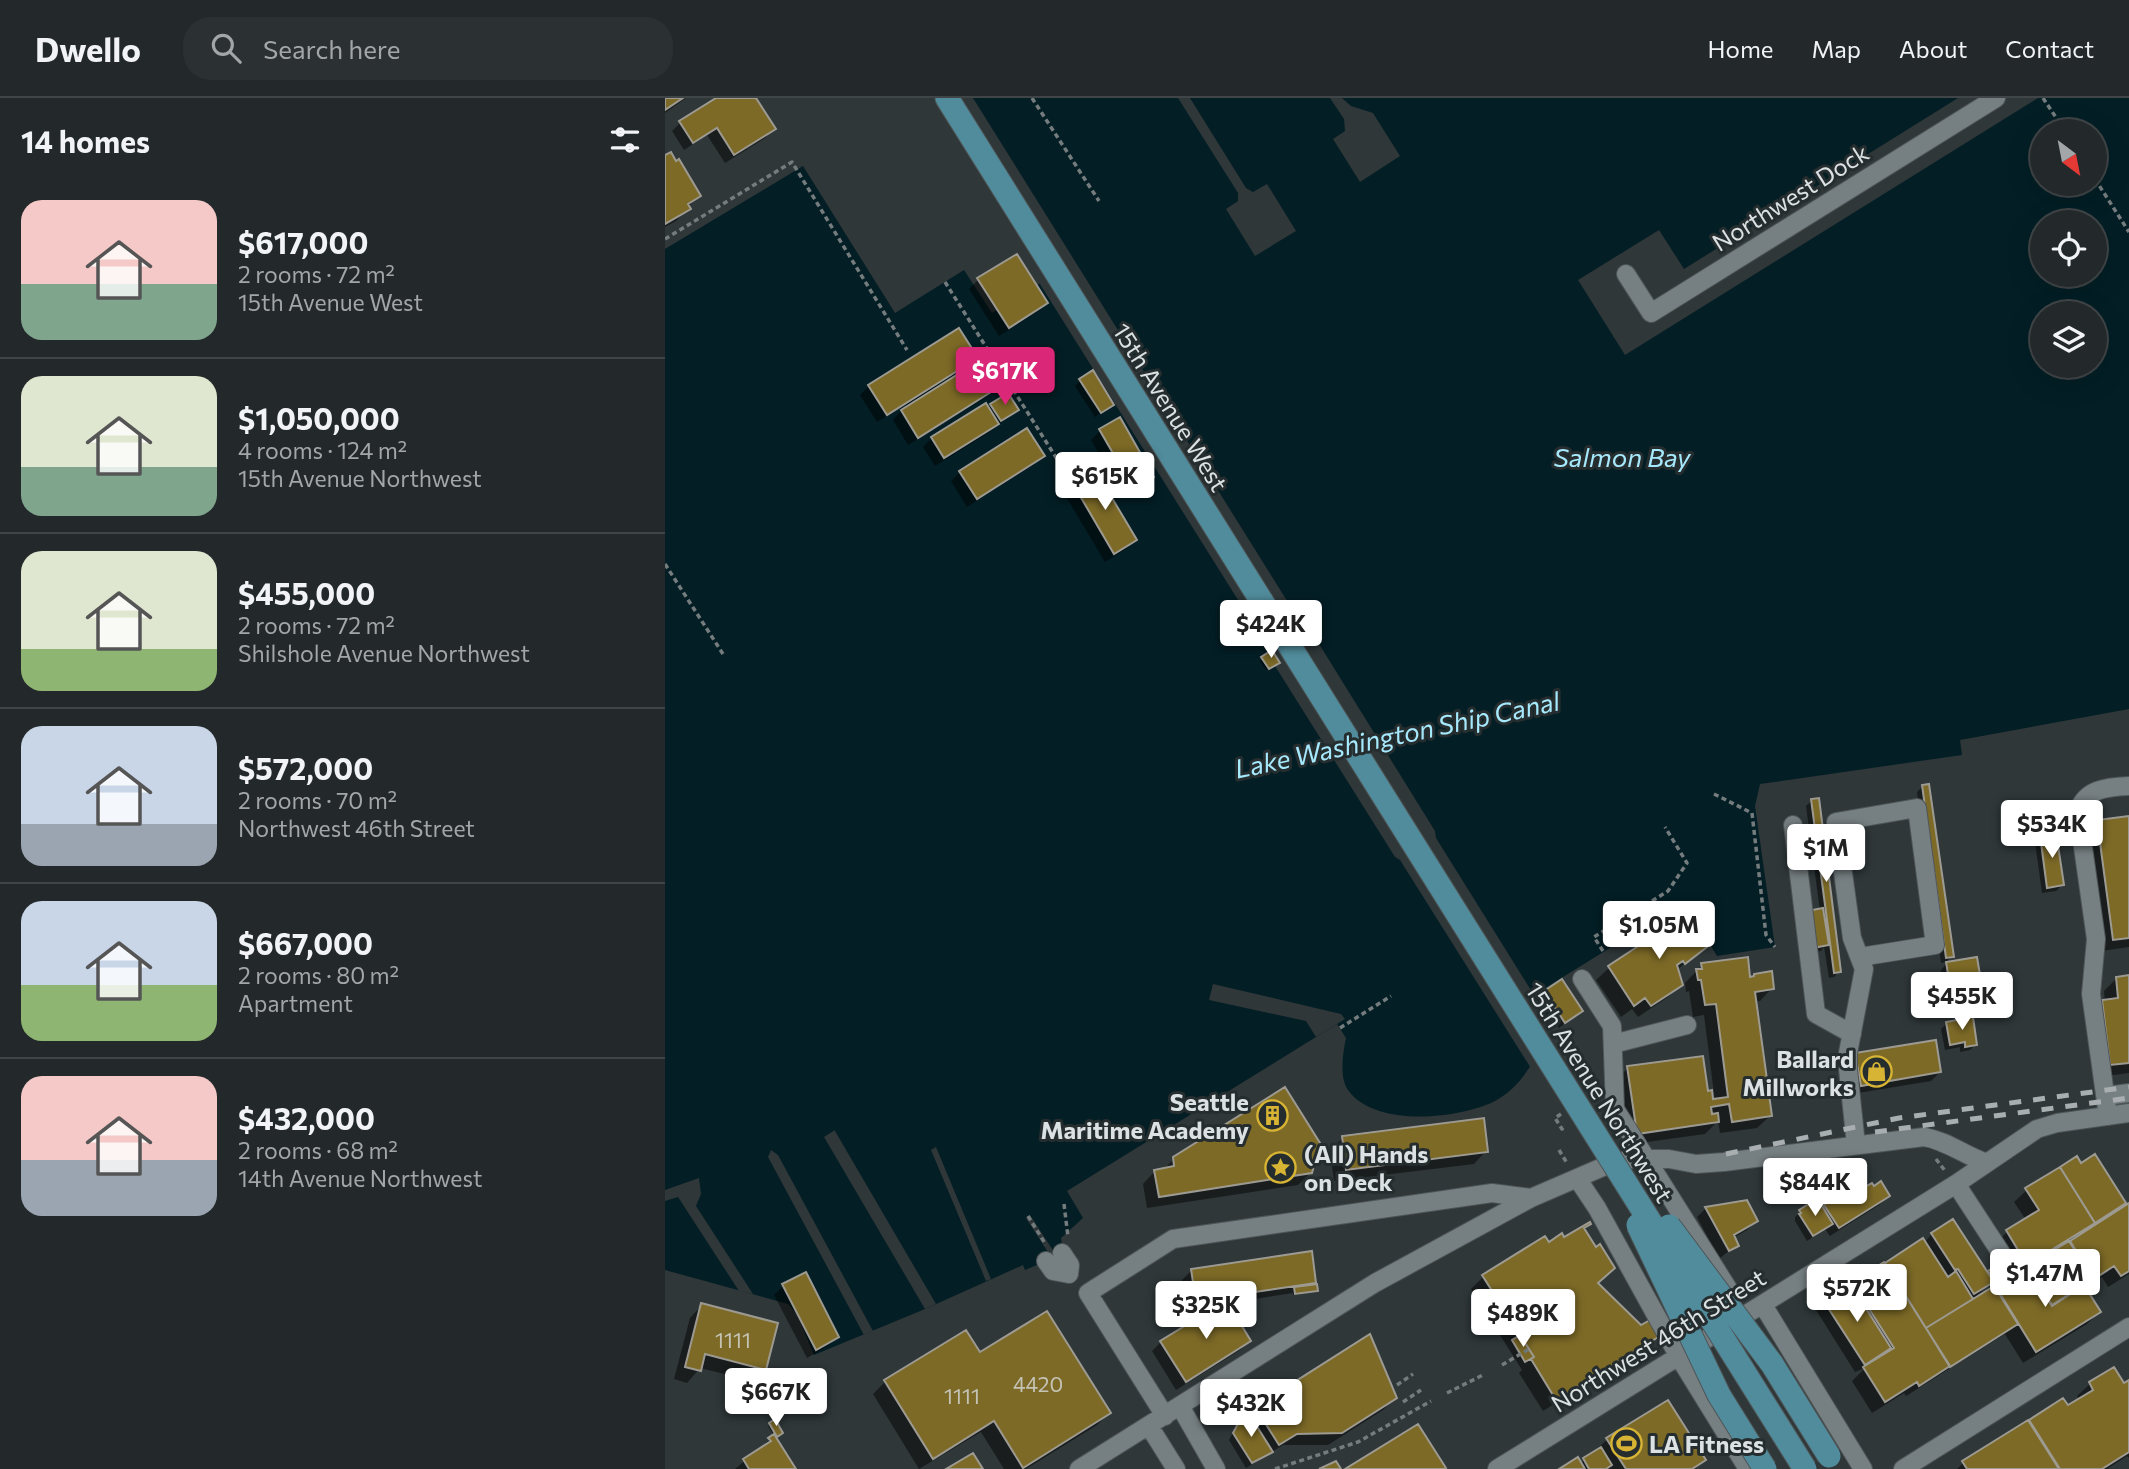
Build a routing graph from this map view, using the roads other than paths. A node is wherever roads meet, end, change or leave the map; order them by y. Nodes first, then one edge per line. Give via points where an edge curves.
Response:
1 (947, 98) edge
2 (1996, 98) edge
3 (1626, 274) dead end
4 (1350, 743) joint
5 (2129, 786) edge
6 (1793, 825) dead end
7 (1860, 957) junction
8 (1582, 979) dead end
9 (1687, 1025) dead end
10 (1852, 1034) junction
11 (1613, 1044) junction
12 (2129, 1093) edge
13 (2106, 1096) junction
14 (2129, 1113) edge
15 (2108, 1116) junction
16 (1856, 1145) junction
17 (1604, 1149) junction
18 (1647, 1159) junction
19 (1987, 1163) junction
20 (1573, 1172) junction
21 (1951, 1178) junction
22 (1531, 1198) junction
23 (2001, 1253) dead end
24 (1763, 1305) junction
25 (1745, 1316) junction
26 (2129, 1327) edge
27 (1679, 1357) junction
28 (1173, 1411) junction
29 (1149, 1426) junction
30 (1833, 1463) edge
31 (1901, 1468) edge
32 (1079, 1469) edge
33 (1175, 1469) edge
34 (1216, 1469) edge
35 (1497, 1469) edge
36 (1748, 1469) edge
37 (1765, 1469) edge
38 (1805, 1469) edge
39 (1863, 1469) edge

1 - 4 main road, 15th Avenue West
2 - 3 street, Northwest Dock via 1651,313
4 - 17 main road, 15th Avenue Northwest, bridge
5 - 13 street via 2093,792 2082,800 2078,813 2096,939 2091,994
6 - 10 street via 1816,1014
7 - 7 street via 1935,945 1917,808 1836,822 1852,938
7 - 10 street via 1864,969
8 - 11 street via 1612,1026
9 - 11 street
10 - 16 street via 1848,1069
11 - 18 street, 15th Avenue Northwest via 1615,1110
12 - 13 street
13 - 15 street
14 - 15 street, Northwest 46th Street
15 - 19 street, Northwest 46th Street via 2037,1129
16 - 18 street via 1696,1164
16 - 19 street via 1924,1137
17 - 30 main road, bridge via 1653,1204 1772,1364
17 - 37 main road, bridge via 1719,1395
17 - 38 main road, 15th Avenue Northwest, bridge
18 - 20 street
18 - 25 street, 15th Avenue Northwest
19 - 21 street, Northwest 46th Street
20 - 22 street
20 - 27 street
21 - 23 street
21 - 24 street, Northwest 46th Street
22 - 28 street via 1375,1283
22 - 28 street via 1492,1193 1173,1239 1088,1293
24 - 25 street, Northwest 46th Street
24 - 39 street
25 - 27 street, Northwest 46th Street
26 - 31 street
27 - 35 street, Northwest 46th Street
27 - 36 street
28 - 29 street
28 - 34 street
29 - 32 street
29 - 33 street

